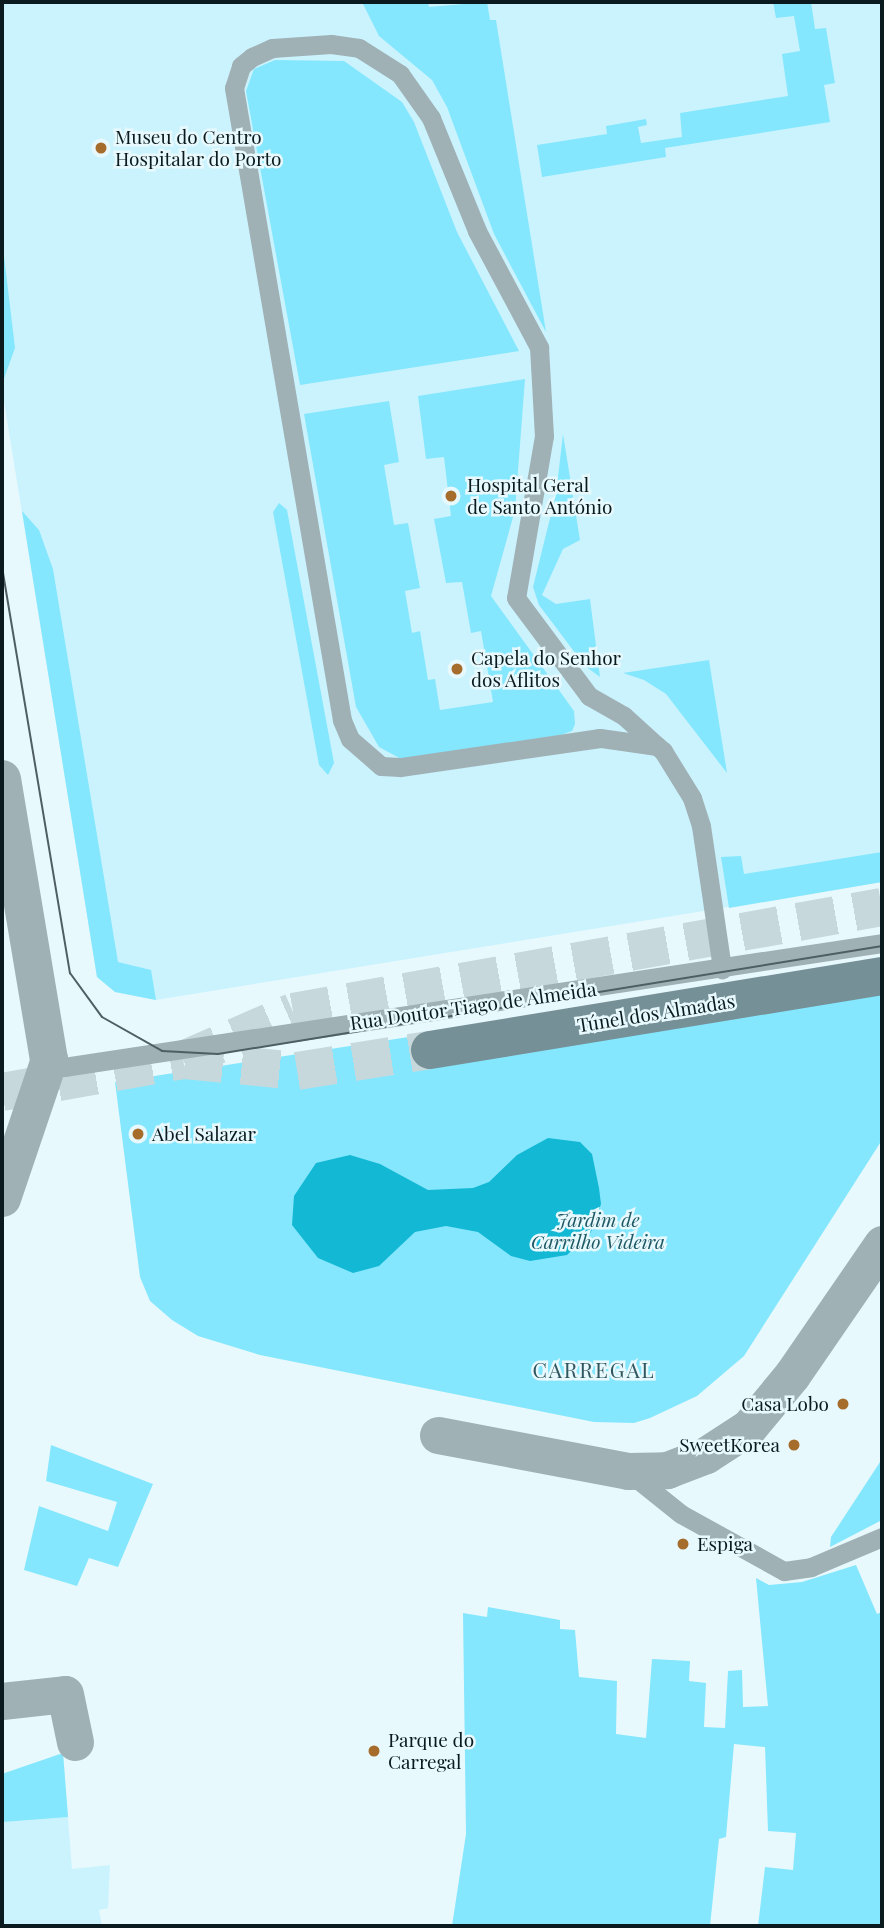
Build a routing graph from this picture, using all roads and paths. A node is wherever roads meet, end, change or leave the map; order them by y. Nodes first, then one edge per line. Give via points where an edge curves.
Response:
1 (657, 746) junction
2 (2, 779) edge
3 (882, 943) edge
4 (722, 969) junction
5 (882, 976) edge
6 (430, 1049) tunnel mouth
7 (56, 1063) junction
8 (2, 1198) edge
9 (882, 1244) edge
10 (872, 1282) edge
11 (438, 1435) dead end
12 (628, 1471) junction
13 (882, 1537) edge
14 (2, 1700) edge
15 (75, 1742) dead end

1 - 1 lane via 624,716 589,696 516,598 544,436 539,347 477,231 418,94 383,60 359,48 331,44 272,48 252,57 241,66 234,88 342,720 350,739 381,766 400,767 600,738
1 - 4 lane via 692,797 701,826
2 - 7 street
3 - 4 lane, Rua Doutor Tiago de Almeida
4 - 7 lane, Rua Doutor Tiago de Almeida
5 - 6 main road, Túnel dos Almadas
7 - 8 street
9 - 10 street
10 - 12 street via 749,1427 706,1455 667,1470
11 - 12 street
12 - 13 lane via 681,1514 784,1571 811,1567
14 - 15 street via 65,1694

